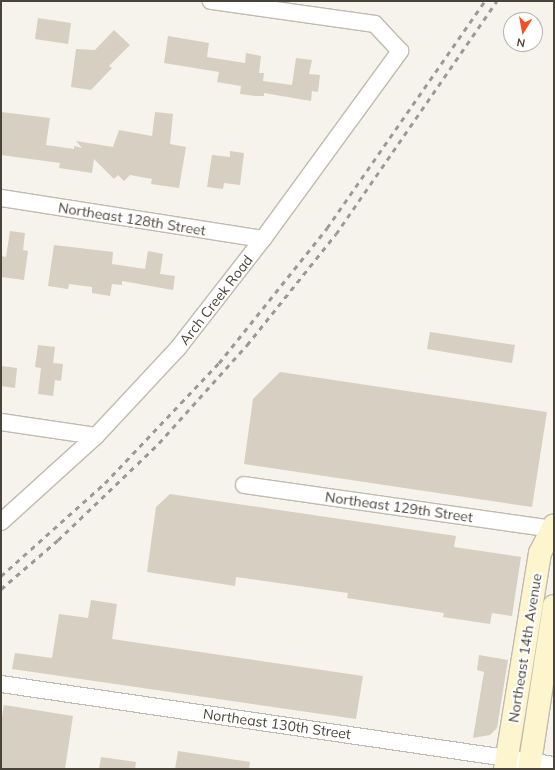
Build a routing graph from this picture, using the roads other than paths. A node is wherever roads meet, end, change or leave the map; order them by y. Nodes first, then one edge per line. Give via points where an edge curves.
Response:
1 (212, 1) edge
2 (1, 198) edge
3 (263, 239) junction
4 (1, 422) edge
5 (96, 436) junction
6 (244, 485) dead end
7 (1, 522) edge
8 (554, 529) edge
9 (554, 606) edge
10 (1, 684) edge
11 (506, 764) edge
12 (529, 765) edge
13 (554, 765) edge

1 - 3 street, Arch Creek Road via 375,24 400,51
2 - 3 street, Northeast 128th Street
3 - 5 street, Arch Creek Road via 178,348
4 - 5 street
5 - 7 street, Arch Creek Road
6 - 8 street, Northeast 129th Street
8 - 11 street, Northeast 14th Avenue via 540,553
9 - 12 street, Northeast 14th Avenue
10 - 11 street, Northeast 130th Street
11 - 12 street, Northeast 130th Street
12 - 13 street, Northeast 130th Street

